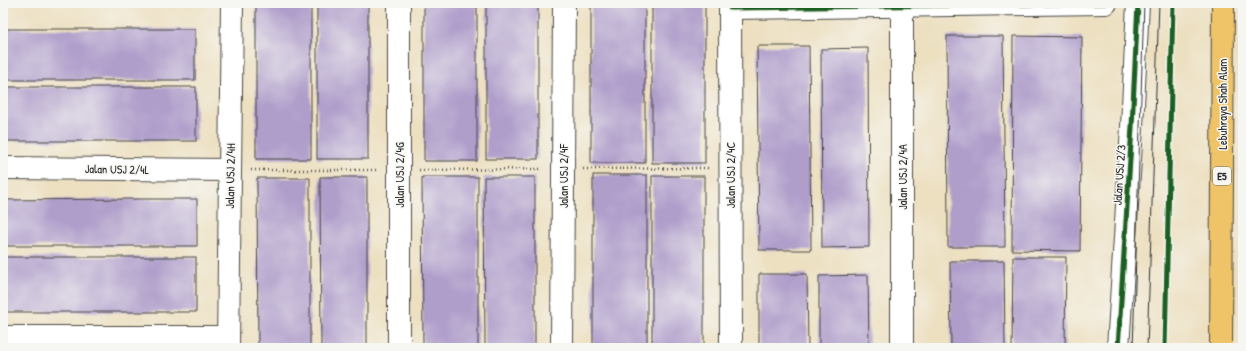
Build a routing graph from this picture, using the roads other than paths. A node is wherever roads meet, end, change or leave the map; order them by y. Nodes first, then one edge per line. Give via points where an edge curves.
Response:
1 (232, 3) edge
2 (399, 3) edge
3 (564, 3) edge
4 (1106, 3) edge
5 (1138, 3) edge
6 (1223, 3) edge
7 (730, 6) edge
8 (902, 6) junction
9 (3, 168) edge
10 (230, 170) junction
11 (3, 337) edge
12 (228, 342) edge
13 (399, 348) edge
14 (562, 348) edge
15 (731, 348) edge
16 (902, 348) edge
17 (1118, 348) edge
18 (1221, 348) edge

1 - 10 street, Jalan USJ 2/4H
2 - 13 street, Jalan USJ 2/4G
3 - 14 street, Jalan USJ 2/4F
4 - 8 street
5 - 17 street, Jalan USJ 2/3
6 - 18 highway, Lebuhraya Shah Alam / E5
7 - 8 street
7 - 15 street, Jalan USJ 2/4C
8 - 16 street, Jalan USJ 2/4A
9 - 10 street, Jalan USJ 2/4L
10 - 12 street, Jalan USJ 2/4H
11 - 12 street

